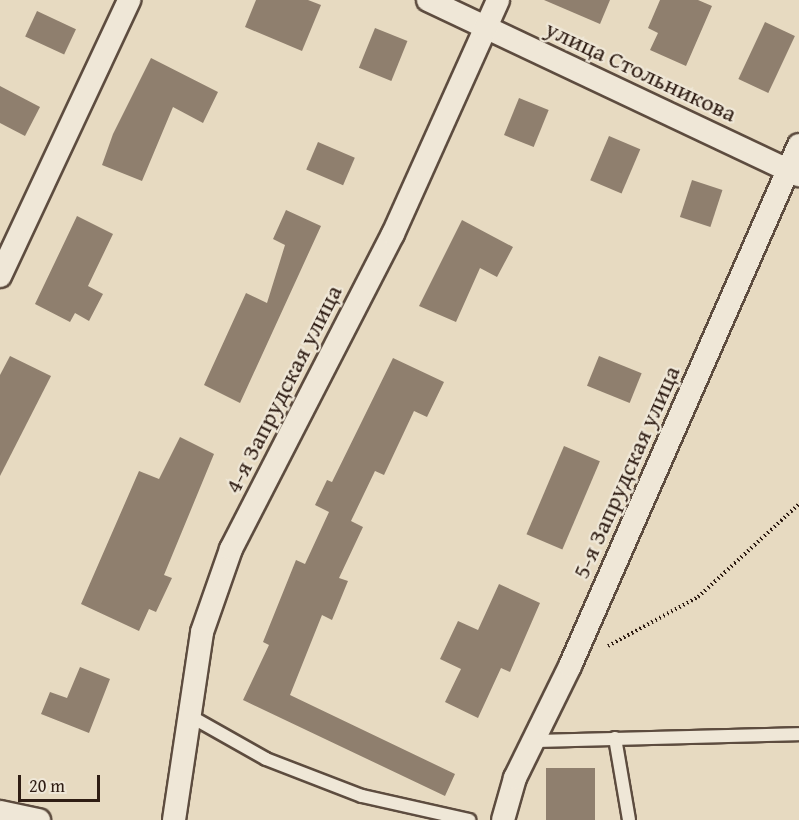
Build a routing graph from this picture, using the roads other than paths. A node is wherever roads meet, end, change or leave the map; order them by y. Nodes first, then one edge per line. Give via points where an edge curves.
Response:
1 (129, 0) edge
2 (428, 0) edge
3 (498, 0) edge
4 (485, 28) junction
5 (799, 145) edge
6 (793, 172) edge
7 (0, 276) edge
8 (190, 716) junction
9 (799, 734) edge
10 (615, 738) junction
11 (533, 741) junction
12 (4, 815) edge
13 (39, 820) edge
14 (174, 820) edge
15 (469, 820) edge
16 (502, 820) edge
17 (629, 820) edge

1 - 7 street
2 - 4 street, улица Стольникова
3 - 4 street, 4-я Запрудская улица
4 - 6 street, улица Стольникова
4 - 8 street, 4-я Запрудская улица via 393,234 231,549 202,632
5 - 6 street, 5-я Запрудская улица
6 - 11 street, 5-я Запрудская улица
8 - 14 street, 4-я Запрудская улица
8 - 15 lane via 266,759 362,796
9 - 10 lane
10 - 11 lane
10 - 17 lane
11 - 16 street, 5-я Запрудская улица via 515,778
12 - 13 street

